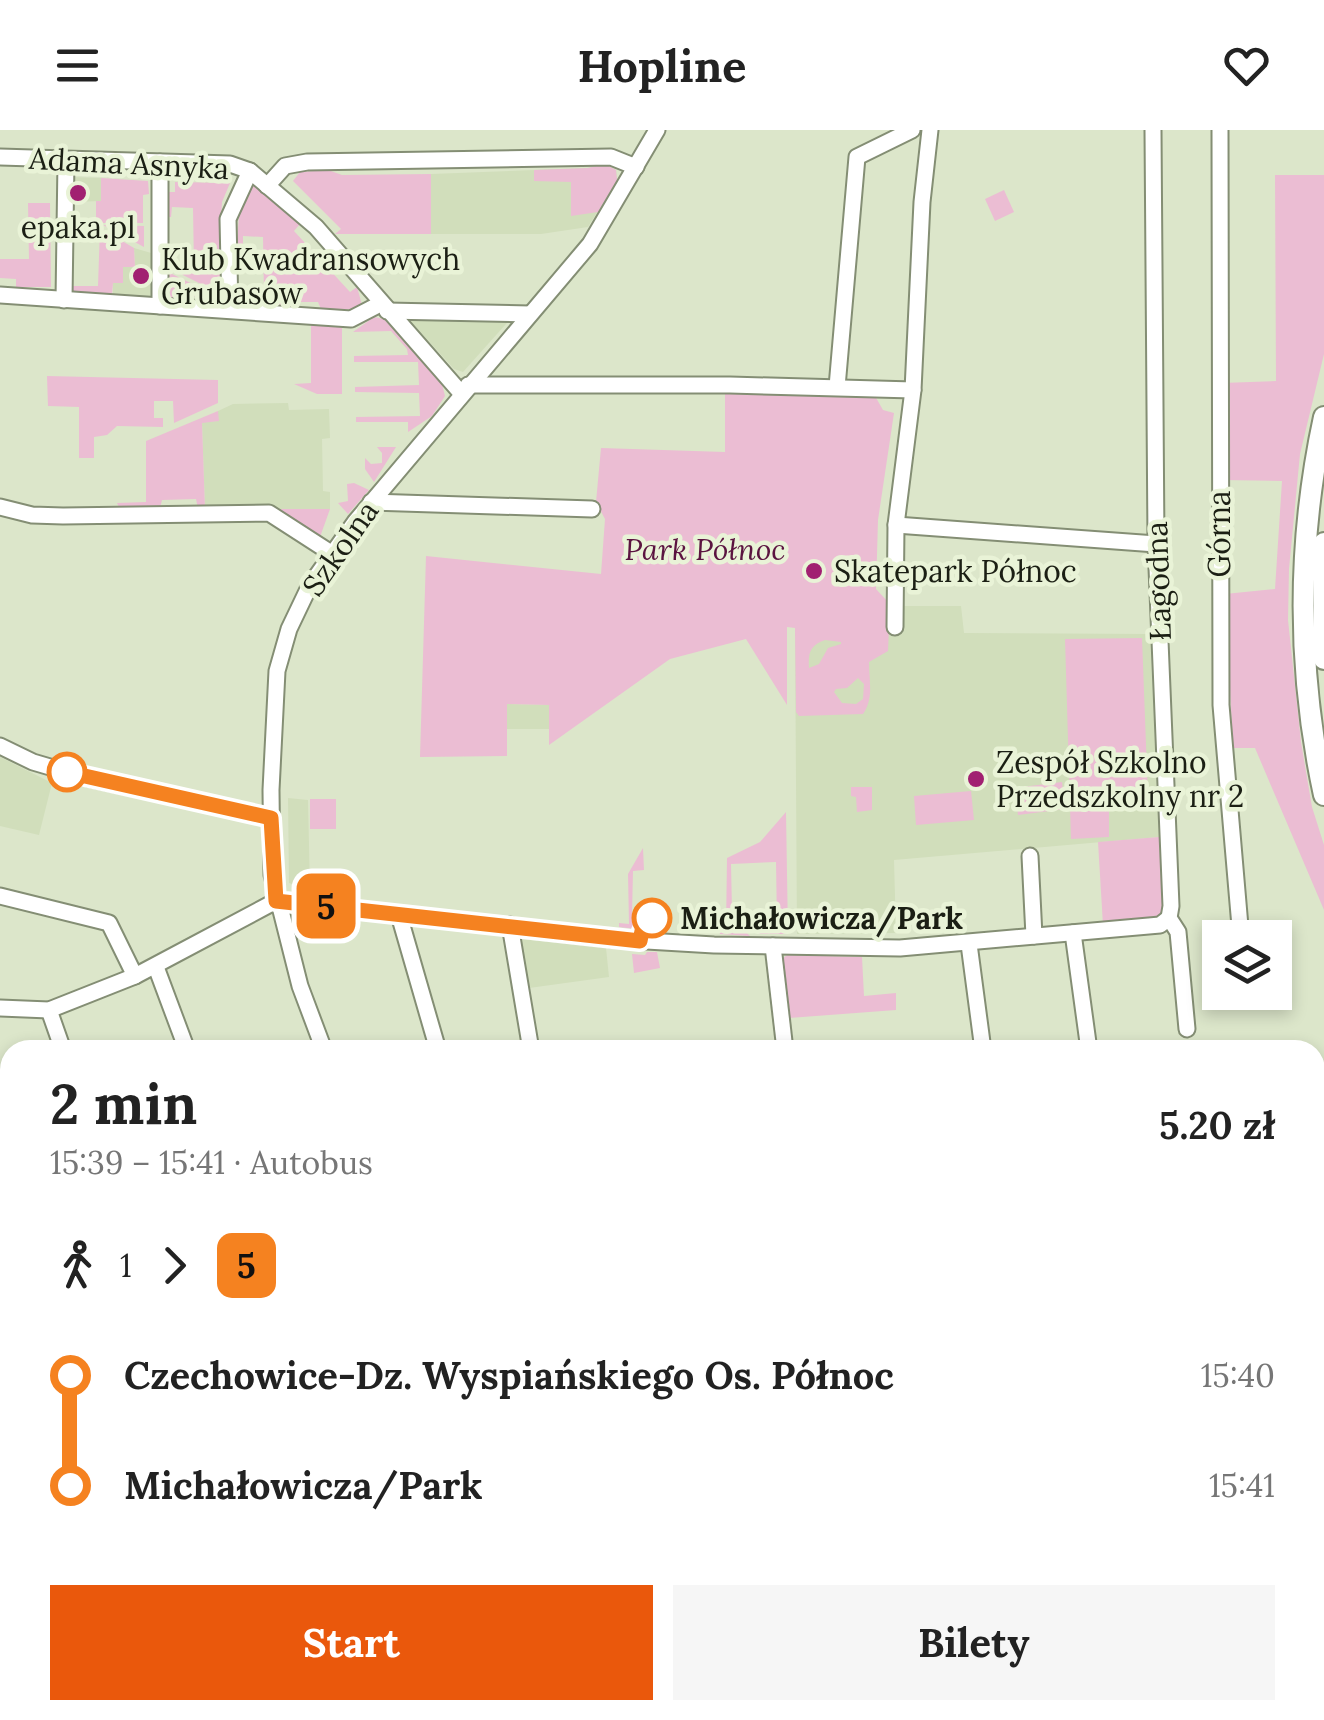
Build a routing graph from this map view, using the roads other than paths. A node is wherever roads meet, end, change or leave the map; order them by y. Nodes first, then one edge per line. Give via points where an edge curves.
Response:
1 (658, 130) edge
2 (912, 130) edge
3 (930, 130) edge
4 (1153, 130) edge
5 (1220, 130) edge
6 (0, 157) edge
7 (66, 160) junction
8 (160, 162) junction
9 (636, 166) junction
10 (250, 171) junction
11 (267, 186) junction
12 (0, 296) edge
13 (64, 300) junction
14 (160, 306) junction
15 (384, 308) junction
16 (230, 310) junction
17 (530, 314) junction
18 (837, 387) junction
19 (465, 389) junction
20 (913, 390) junction
21 (1324, 418) edge
22 (372, 502) junction
23 (0, 507) edge
24 (592, 509) dead end
25 (896, 525) junction
26 (1324, 543) edge
27 (1156, 544) junction
28 (331, 553) junction
29 (894, 627) dead end
30 (1324, 659) edge
31 (0, 746) edge
32 (1324, 795) edge
33 (271, 818) junction
34 (1030, 856) dead end
35 (0, 896) edge
36 (276, 901) junction
37 (400, 915) junction
38 (1169, 918) junction
39 (1239, 920) edge
40 (510, 926) junction
41 (1073, 933) junction
42 (1034, 936) junction
43 (969, 944) junction
44 (773, 946) junction
45 (156, 967) junction
46 (136, 976) junction
47 (0, 1008) edge
48 (49, 1010) junction
49 (1188, 1029) dead end
50 (59, 1040) edge
51 (182, 1040) edge
52 (321, 1040) edge
53 (435, 1040) edge
54 (529, 1040) edge
55 (784, 1040) edge
56 (982, 1040) edge
57 (1088, 1040) edge

1 - 9 street, Szkolna
2 - 18 street via 856,157
3 - 20 street
4 - 27 street, Łagodna
5 - 39 street, Górna via 1221,705
6 - 7 street, Adama Asnyka
7 - 8 street, Adama Asnyka
7 - 13 street
8 - 10 street, Adama Asnyka
8 - 14 street
9 - 11 street via 612,157 307,162 284,166
9 - 17 street, Szkolna via 590,244
10 - 11 street, Adama Asnyka
10 - 16 street via 228,220
11 - 15 street, Adama Asnyka via 316,227
12 - 13 street
13 - 14 street
14 - 16 street
15 - 16 street via 351,319
15 - 17 street
15 - 19 street, Adama Asnyka
17 - 19 street, Szkolna
18 - 19 street
18 - 20 street
19 - 22 street, Szkolna
20 - 25 street
21 - 32 main road via 1305,541 1302,612
22 - 24 street
22 - 28 street, Szkolna
23 - 28 street via 64,516 268,513
25 - 27 street
25 - 29 street
26 - 30 main road
27 - 38 street, Łagodna
28 - 33 street, Szkolna via 289,629 277,671
31 - 33 street via 84,777
33 - 36 street, Szkolna
34 - 42 street
35 - 46 street via 109,923
36 - 37 street
36 - 45 street
36 - 52 street, Szkolna
37 - 40 street
37 - 53 street
38 - 41 street via 1160,925
38 - 49 street, Łagodna via 1178,932
40 - 44 street via 614,940
40 - 54 street
41 - 42 street
41 - 57 street
42 - 43 street
43 - 44 street
43 - 56 street
44 - 55 street
45 - 46 street
45 - 51 street
46 - 48 street
47 - 48 street
48 - 50 street

